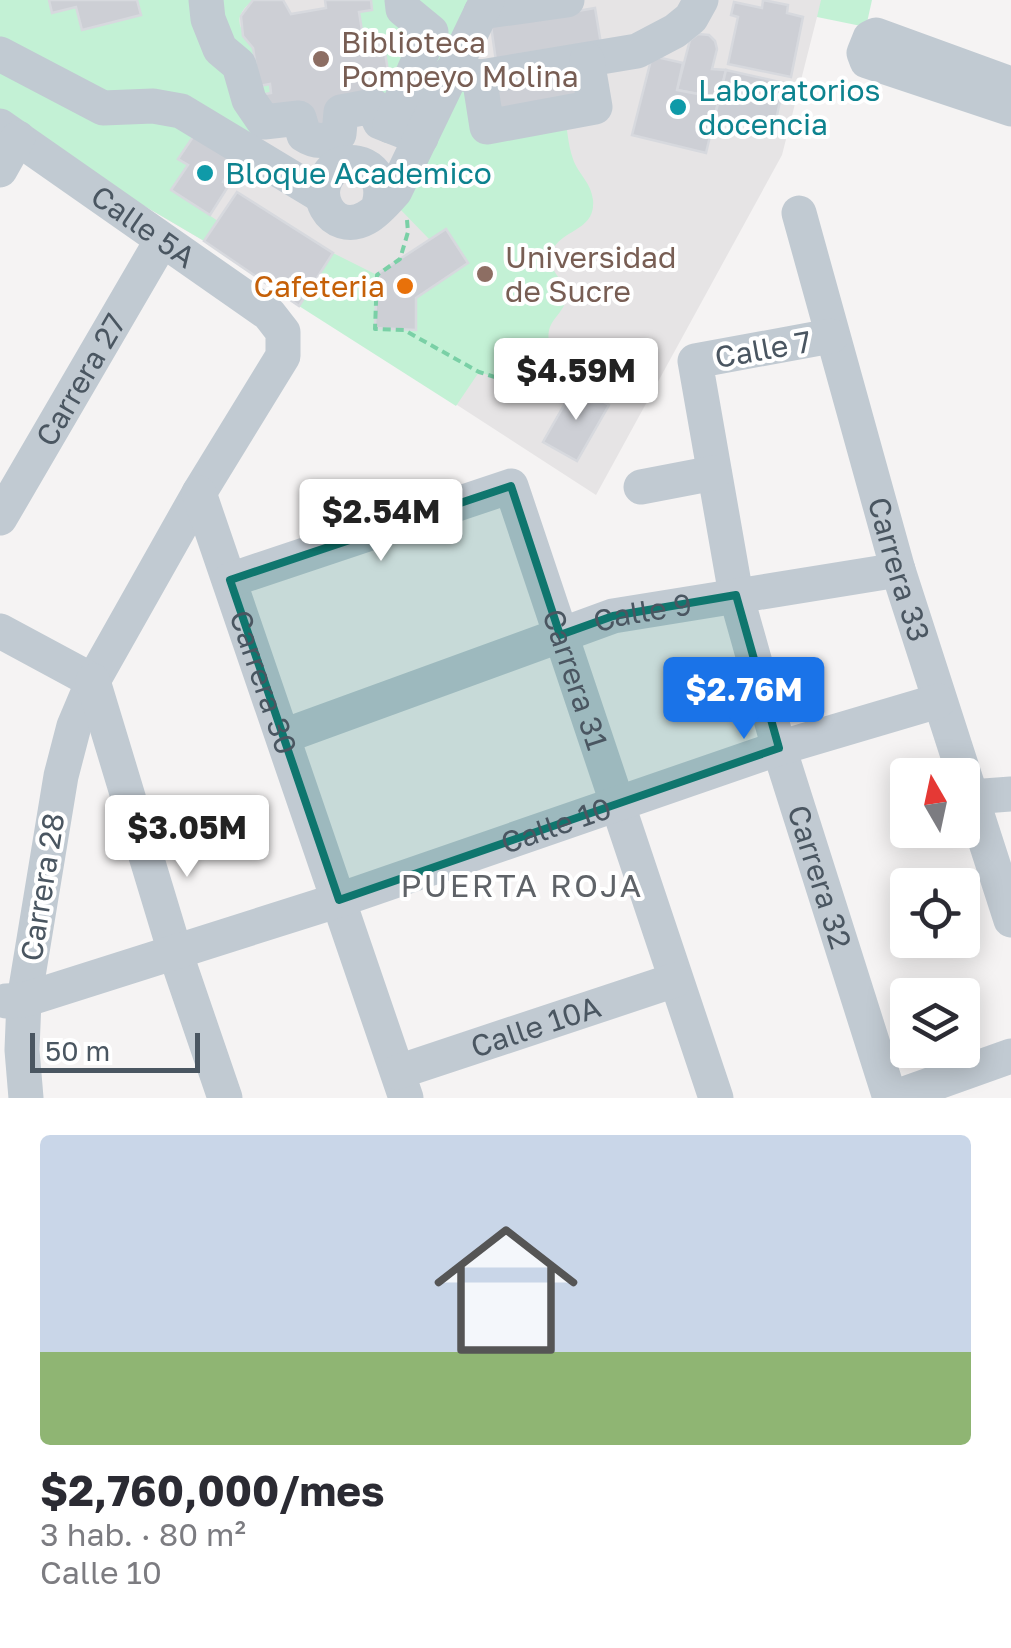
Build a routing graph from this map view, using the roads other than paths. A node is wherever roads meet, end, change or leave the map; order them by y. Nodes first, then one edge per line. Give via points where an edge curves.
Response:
1 (206, 0) edge
2 (402, 0) edge
3 (701, 0) edge
4 (551, 2) edge
5 (0, 54) edge
6 (586, 60) junction
7 (447, 71) edge
8 (1011, 84) edge
9 (1011, 109) edge
10 (9, 132) edge
11 (0, 170) edge
12 (798, 213) dead end
13 (162, 240) junction
14 (830, 336) junction
15 (695, 361) joint
16 (714, 474) junction
17 (642, 487) dead end
18 (199, 493) junction
19 (0, 518) edge
20 (898, 570) junction
21 (230, 580) junction
22 (736, 595) junction
23 (0, 631) edge
24 (560, 635) junction
25 (92, 681) junction
26 (938, 701) junction
27 (284, 736) junction
28 (779, 748) junction
29 (958, 758) edge
30 (1011, 794) edge
31 (980, 796) edge
32 (616, 802) junction
33 (980, 825) edge
34 (339, 900) junction
35 (1011, 920) edge
36 (175, 952) junction
37 (675, 980) junction
38 (12, 1000) edge
39 (1011, 1056) edge
40 (402, 1085) edge
41 (26, 1098) edge
42 (224, 1098) edge
43 (716, 1098) edge
44 (892, 1098) edge

1 - 7 street via 220,49 239,65 248,100 264,122 300,118 312,140 339,134 341,112 373,106 380,122
2 - 7 street via 403,9 431,32
3 - 6 street via 690,18 649,47
4 - 7 street
5 - 7 street via 104,108 181,111 322,196 332,214 351,222 370,216 395,191
6 - 7 street via 481,77
6 - 7 street via 595,107 487,127
8 - 9 street via 876,35 864,53 868,61
10 - 11 street
10 - 13 street, Calle 5A
12 - 14 street, Carrera 33
13 - 18 street, Calle 5A via 269,314 283,332 283,356
13 - 19 street, Carrera 27
14 - 15 street, Calle 7
14 - 20 street, Carrera 33
15 - 16 street, Carrera 32
16 - 17 street
16 - 22 street, Carrera 32
18 - 21 street, Carrera 30
18 - 25 street
20 - 22 street, Calle 9
20 - 26 street, Carrera 33
21 - 24 street, Carrera 31 via 511,486
21 - 27 street, Carrera 30
22 - 24 street, Calle 9 via 612,616
22 - 28 street, Carrera 32
23 - 25 street
24 - 27 street, Calle 9
24 - 32 street, Carrera 31
25 - 36 street
25 - 38 street, Carrera 28 via 60,776
26 - 28 street, Calle 10
26 - 29 street, Carrera 33
27 - 34 street, Carrera 30
28 - 32 street, Calle 10
28 - 44 street, Carrera 32
30 - 31 street
32 - 34 street, Calle 10
32 - 37 street, Carrera 31
33 - 35 street, Carrera 33
34 - 36 street, Calle 10
34 - 40 street, Carrera 30
36 - 38 street, Calle 10
36 - 42 street
37 - 40 street, Calle 10A
37 - 43 street, Carrera 31
38 - 41 street, Carrera 28
39 - 44 street

